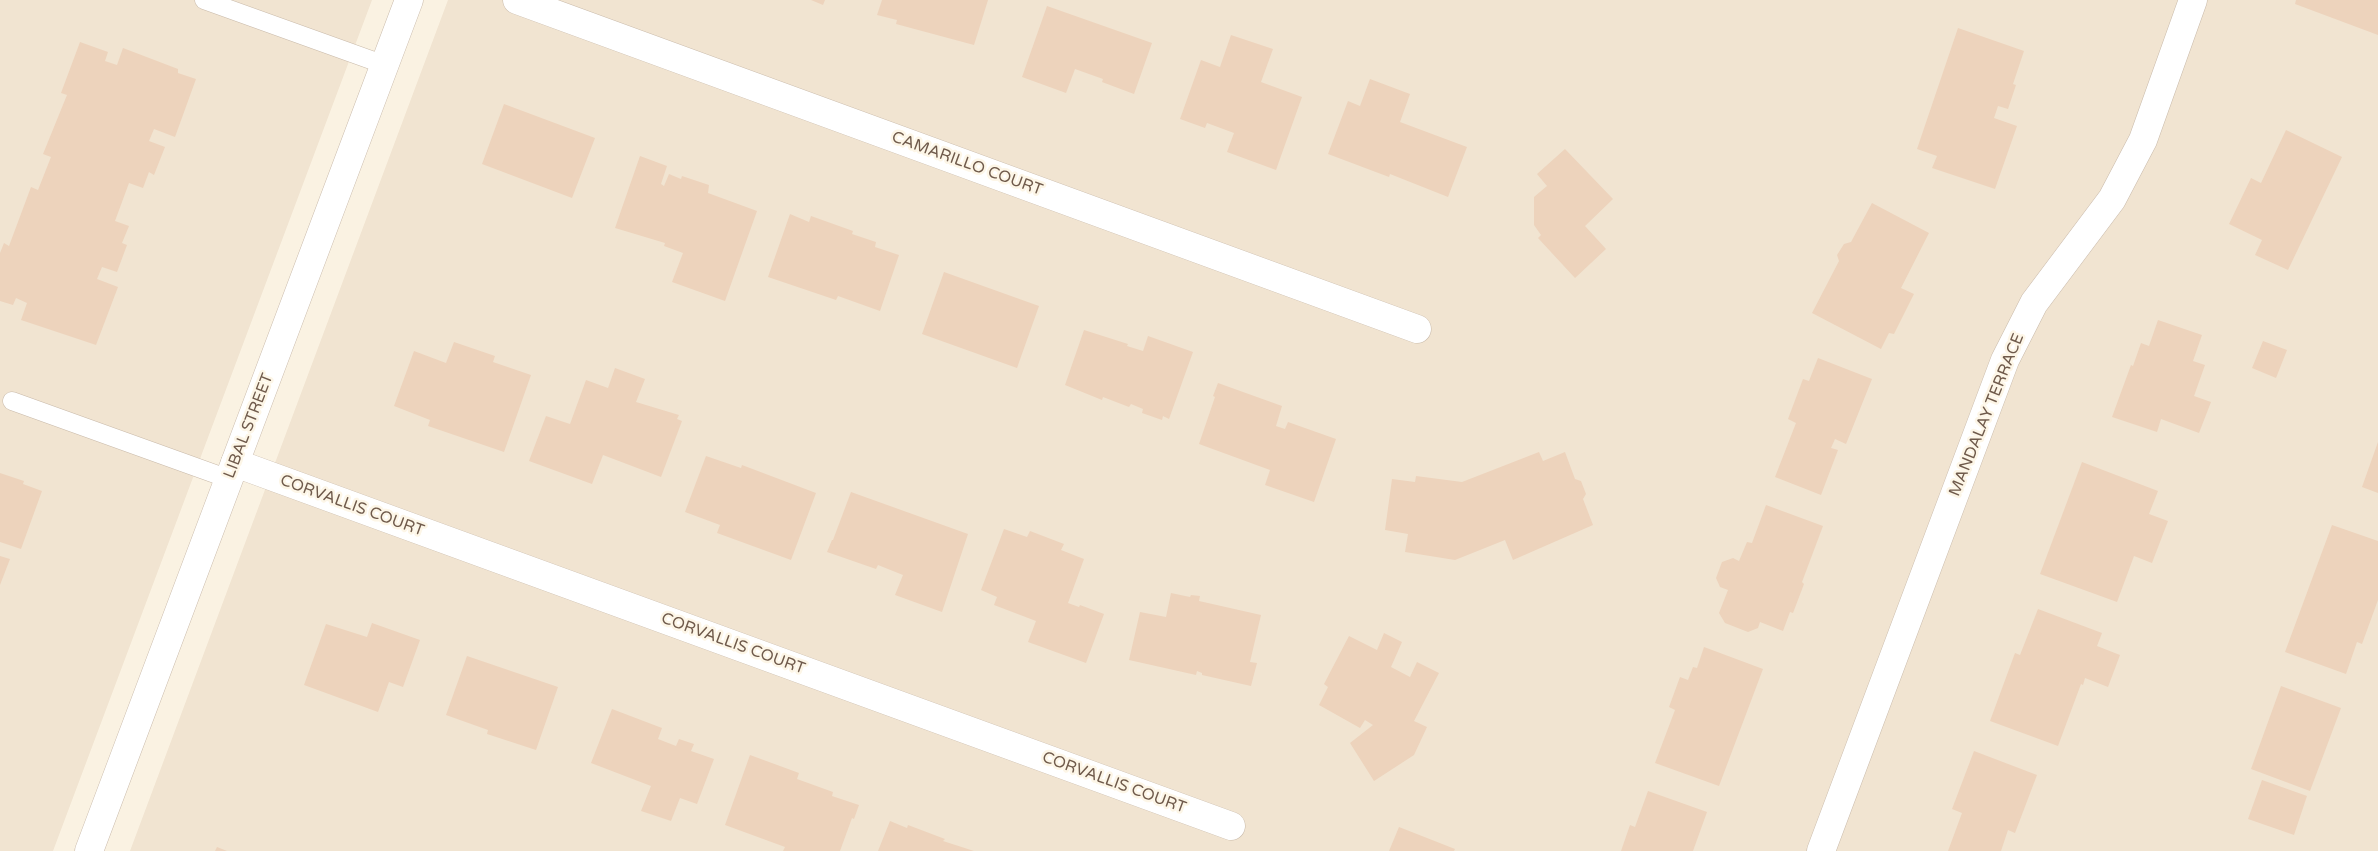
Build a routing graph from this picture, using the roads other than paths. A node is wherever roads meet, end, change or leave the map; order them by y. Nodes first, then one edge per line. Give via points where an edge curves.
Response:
1 (204, 0) edge
2 (409, 0) edge
3 (517, 0) edge
4 (2194, 0) edge
5 (385, 65) junction
6 (1417, 329) dead end
7 (12, 401) dead end
8 (232, 471) junction
9 (1231, 826) dead end
10 (89, 851) edge
11 (1821, 851) edge

1 - 5 lane
2 - 5 street, LIBAL STREET
3 - 6 street, CAMARILLO COURT
4 - 11 street, MANDALAY TERRACE via 2143,140 2112,199 2034,303 2005,360
5 - 8 street, LIBAL STREET
7 - 8 lane
8 - 9 street, CORVALLIS COURT
8 - 10 street, LIBAL STREET

